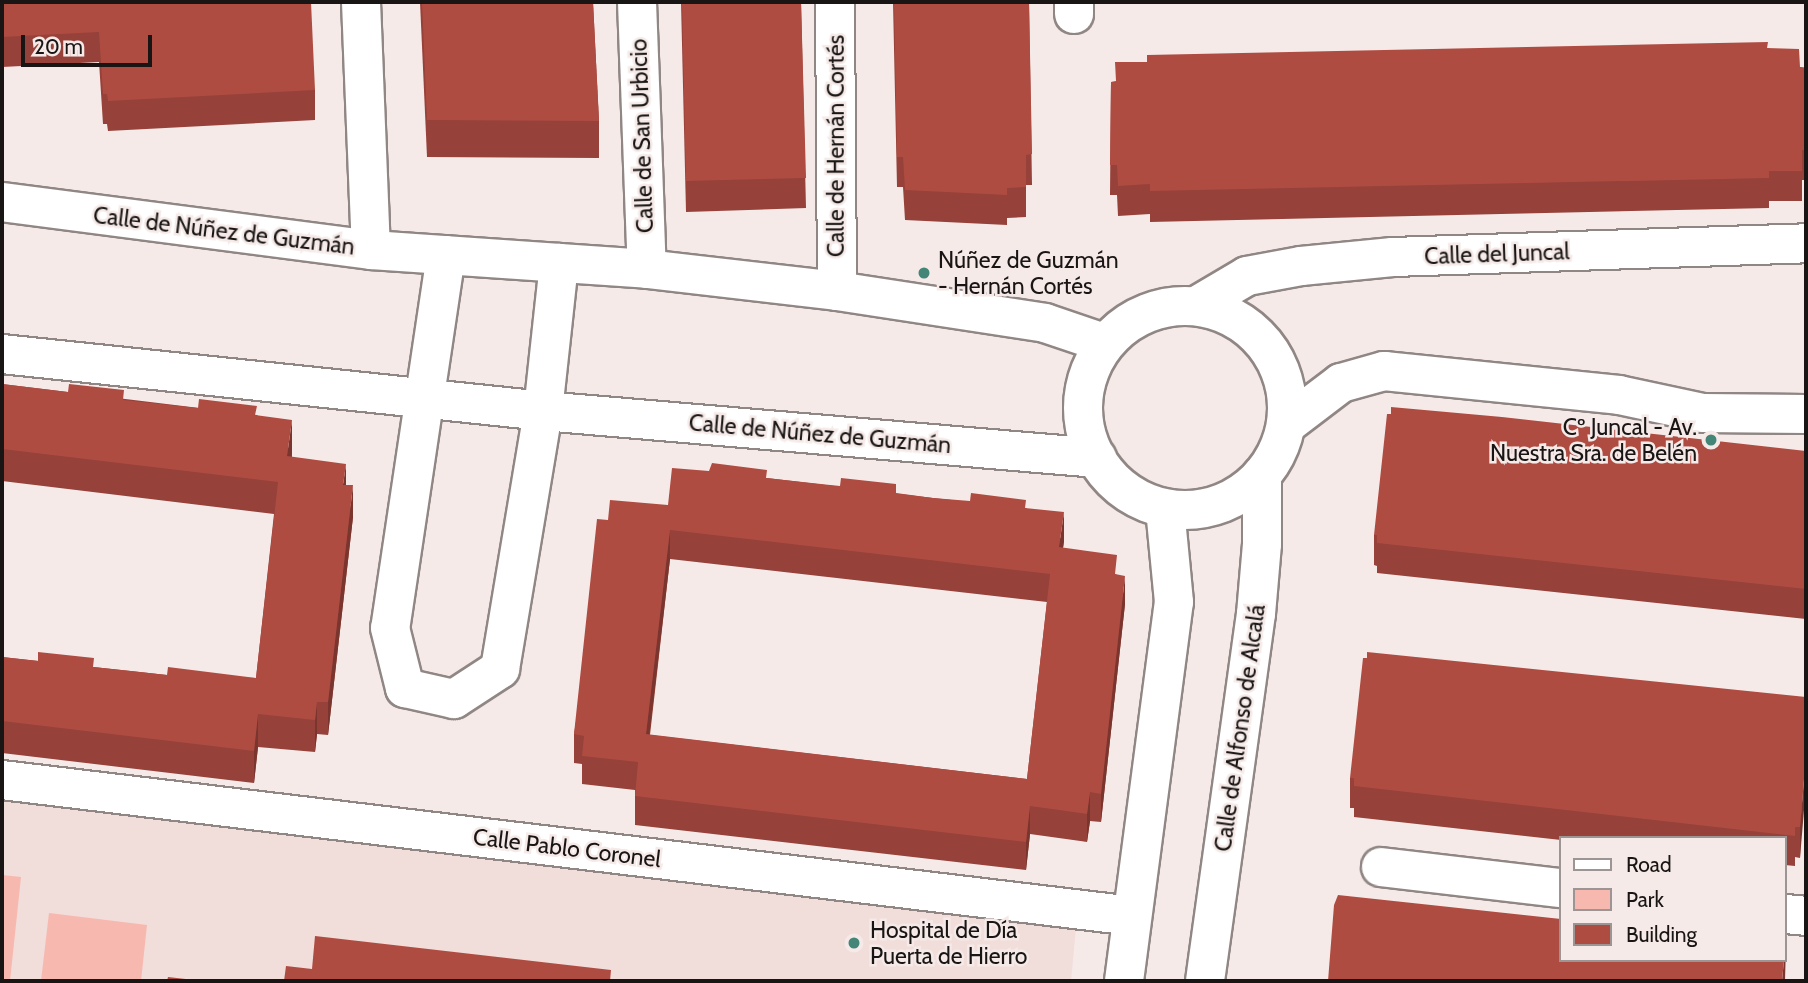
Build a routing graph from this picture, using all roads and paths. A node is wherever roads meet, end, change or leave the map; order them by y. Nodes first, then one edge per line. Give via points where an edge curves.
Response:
1 (361, 2) edge
2 (637, 2) edge
3 (835, 2) edge
4 (2, 202) edge
5 (1806, 243) edge
6 (371, 250) junction
7 (446, 255) junction
8 (559, 263) junction
9 (647, 269) junction
10 (837, 291) junction
11 (1196, 306) junction
12 (1104, 344) junction
13 (2, 354) edge
14 (425, 397) junction
15 (543, 411) junction
16 (1806, 414) edge
17 (1287, 424) junction
18 (1097, 458) junction
19 (1262, 475) junction
20 (1165, 509) junction
21 (2, 780) edge
22 (1381, 867) dead end
23 (1560, 888) edge
24 (1787, 914) edge
25 (1132, 916) junction
26 (1806, 916) edge
27 (1124, 981) edge
28 (1205, 981) edge

1 - 6 street
2 - 9 street, Calle de San Urbicio
3 - 10 street, Calle de Hernán Cortés
4 - 6 street, Calle de Núñez de Guzmán
5 - 11 street, Calle del Juncal via 1393,257 1301,266 1247,276
6 - 7 street, Calle de Núñez de Guzmán
7 - 8 street, Calle de Núñez de Guzmán
7 - 14 street
8 - 9 street, Calle de Núñez de Guzmán
8 - 15 street
9 - 10 street, Calle de Núñez de Guzmán
10 - 12 street, Calle de Núñez de Guzmán via 1045,323
11 - 12 street via 1164,308 1131,320
11 - 17 street via 1228,315 1256,334 1276,360 1287,391
12 - 18 street via 1087,374 1082,408 1088,443
13 - 14 street, Calle de Núñez de Guzmán
14 - 15 street, Calle de Núñez de Guzmán
14 - 15 street via 390,628 405,688 454,699 500,668
15 - 18 street, Calle de Núñez de Guzmán
16 - 17 street via 1703,413 1619,395 1384,371 1341,383
17 - 19 street via 1276,456
18 - 20 street via 1132,497
19 - 20 street via 1230,500 1198,510
19 - 28 street, Calle de Alfonso de Alcalá via 1256,614
20 - 25 street via 1174,602
21 - 25 street, Calle Pablo Coronel
22 - 23 street
24 - 26 street
25 - 27 street

